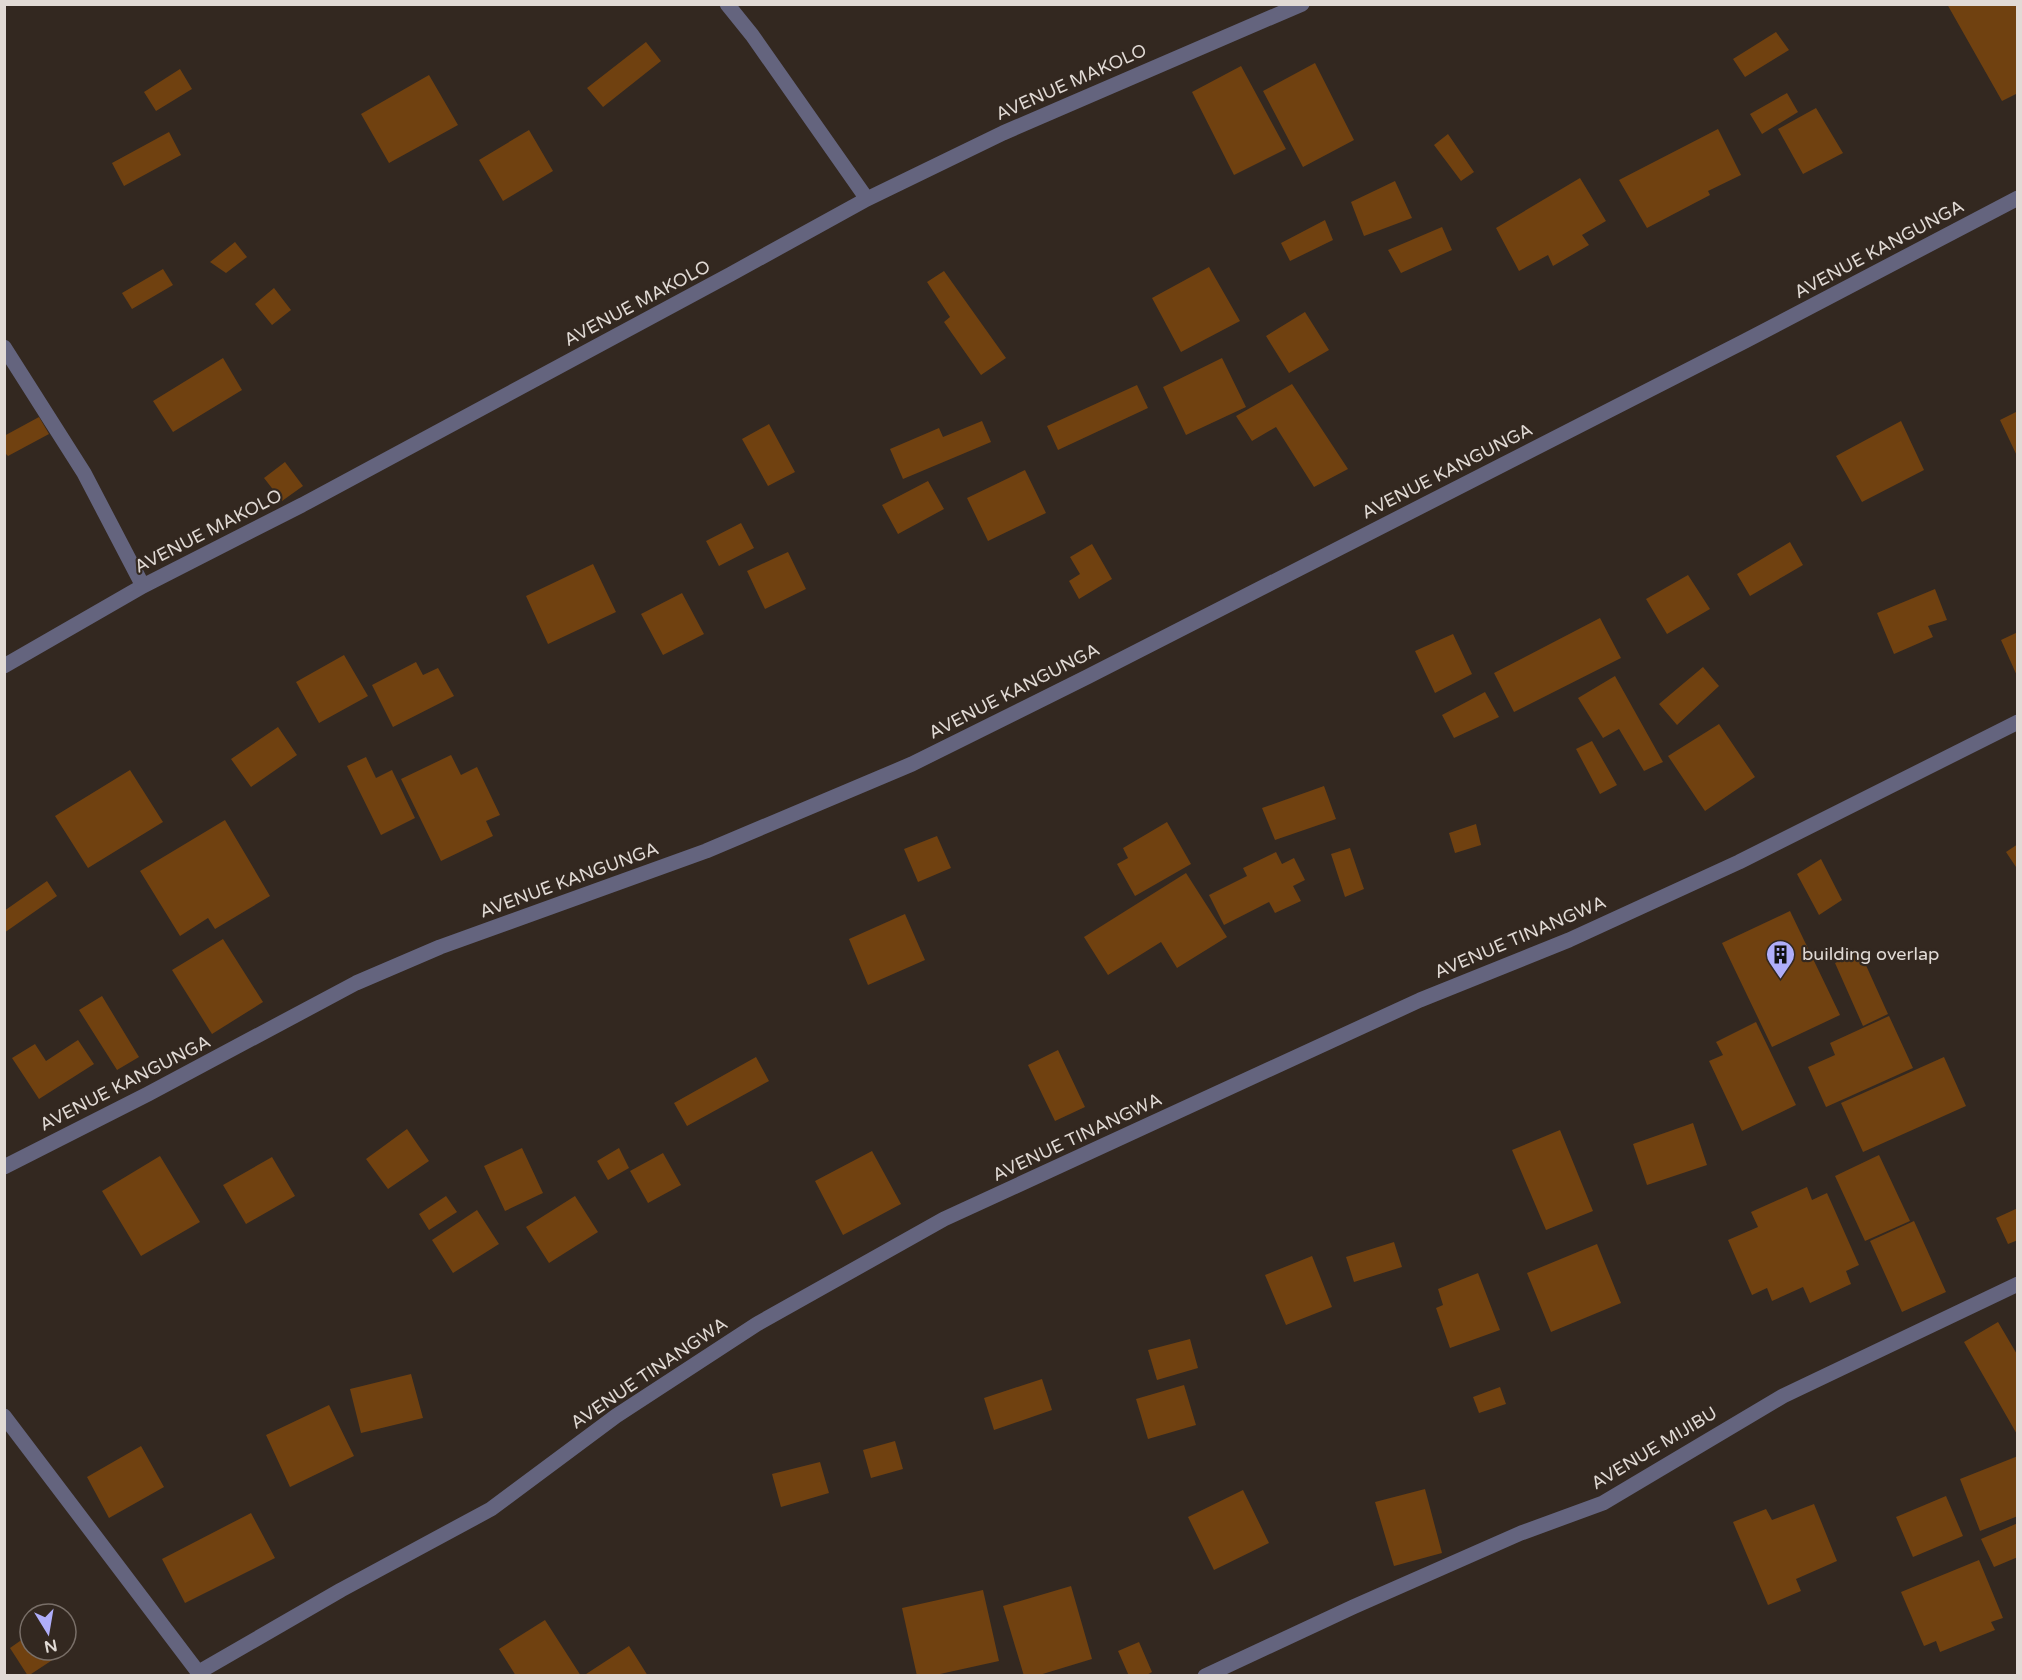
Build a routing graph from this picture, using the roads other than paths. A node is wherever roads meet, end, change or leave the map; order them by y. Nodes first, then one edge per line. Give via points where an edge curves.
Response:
1 (727, 4) edge
2 (1302, 4) edge
3 (2018, 198) edge
4 (867, 199) junction
5 (4, 347) edge
6 (143, 586) junction
7 (4, 666) edge
8 (2018, 722) edge
9 (4, 1167) edge
10 (2018, 1284) edge
11 (4, 1416) edge
12 (200, 1674) edge
13 (1205, 1676) edge

1 - 4 street
2 - 4 street, AVENUE MAKOLO via 1003,133
3 - 9 street, AVENUE KANGUNGA via 912,764 706,851 440,947 356,983
4 - 6 street, AVENUE MAKOLO via 302,505
5 - 6 street via 84,473
6 - 7 street, AVENUE MAKOLO
8 - 12 street, AVENUE TINANGWA via 1739,862 1569,940 1420,1000 944,1219 757,1324 616,1416 491,1509 341,1590
10 - 13 street, AVENUE MIJIBU via 1783,1395 1603,1503 1511,1537
11 - 12 street

